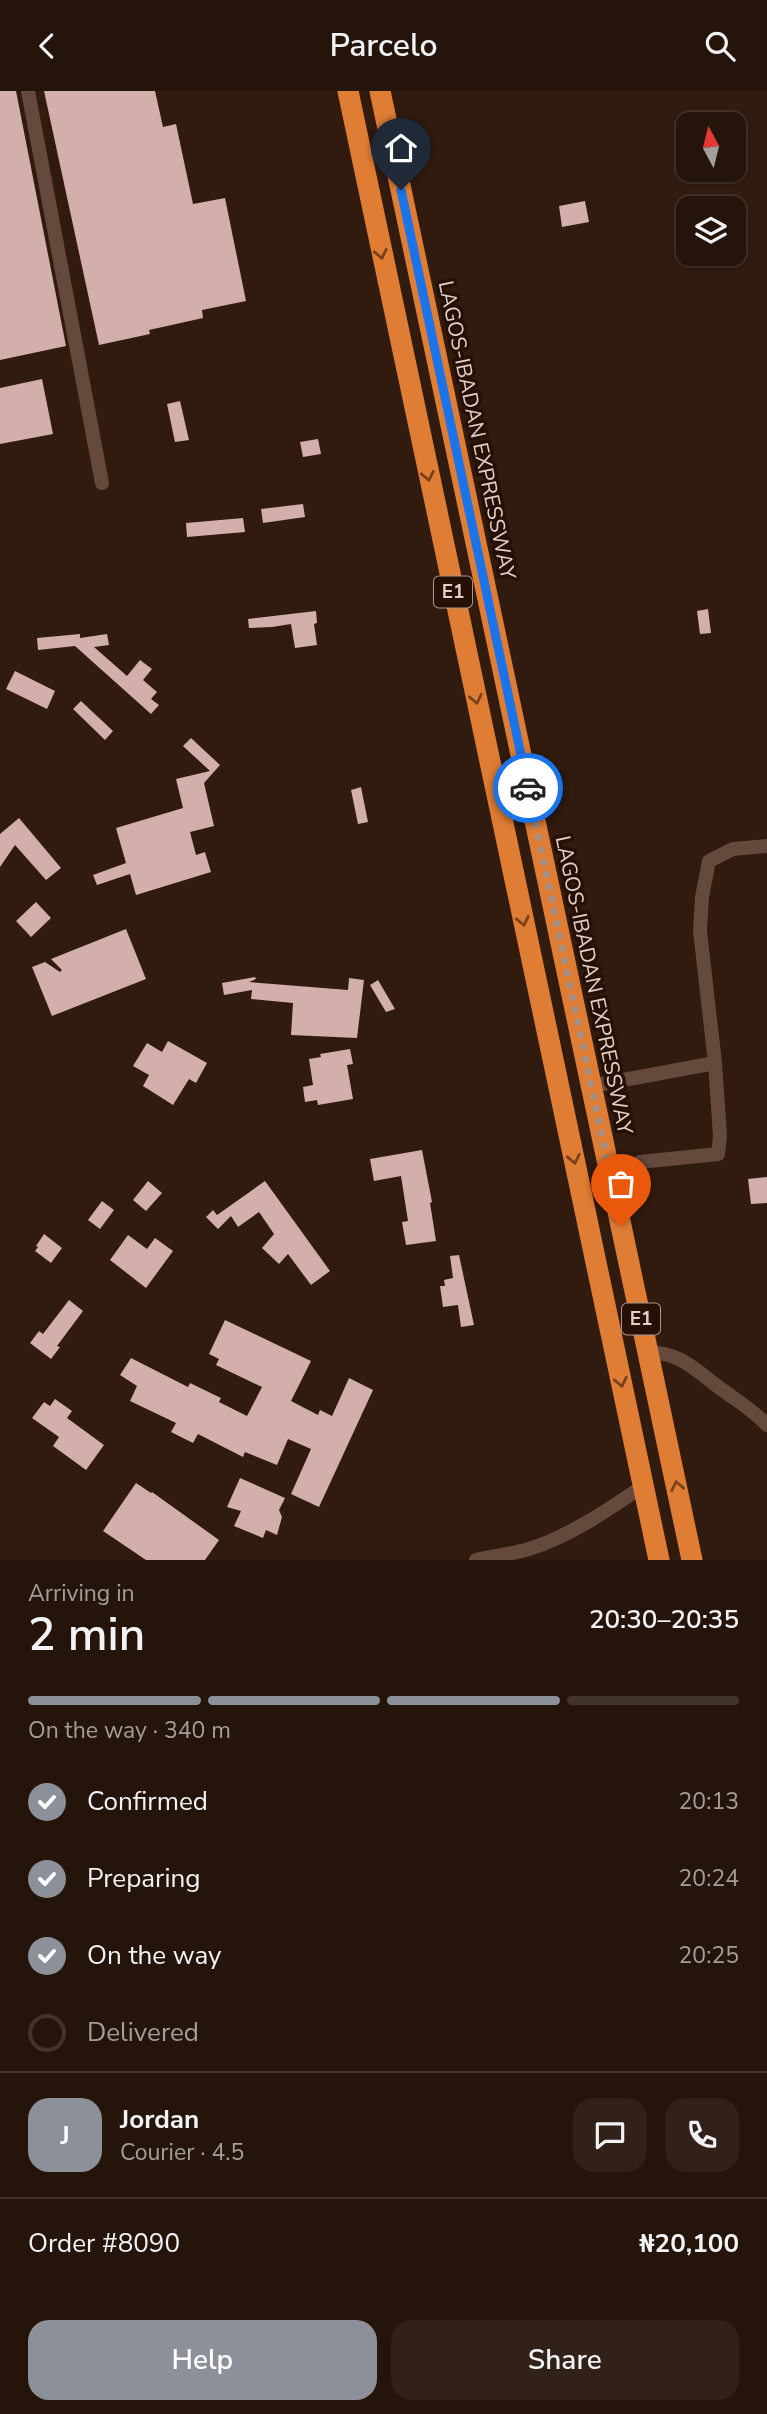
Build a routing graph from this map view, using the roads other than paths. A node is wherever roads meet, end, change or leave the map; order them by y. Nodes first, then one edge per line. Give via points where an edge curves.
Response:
1 (28, 91) edge
2 (348, 91) edge
3 (380, 91) edge
4 (102, 483) dead end
5 (767, 846) edge
6 (715, 1063) junction
7 (591, 1086) junction
8 (610, 1176) junction
9 (648, 1352) junction
10 (767, 1425) edge
11 (643, 1486) junction
12 (691, 1557) edge
13 (476, 1560) edge
14 (659, 1560) edge

1 - 4 street
2 -> 11 highway, E1
3 - 7 highway, LAGOS-IBADAN EXPRESSWAY / E1
5 - 6 street via 733,849 709,861 700,931
6 - 7 street
6 - 8 street via 718,1154 640,1162
7 - 8 highway, LAGOS-IBADAN EXPRESSWAY / E1
8 - 9 highway, LAGOS-IBADAN EXPRESSWAY / E1
9 - 10 street via 692,1364
12 -> 9 highway, LAGOS-IBADAN EXPRESSWAY / E1
11 - 13 street via 562,1535 529,1549
11 - 14 highway, E1

